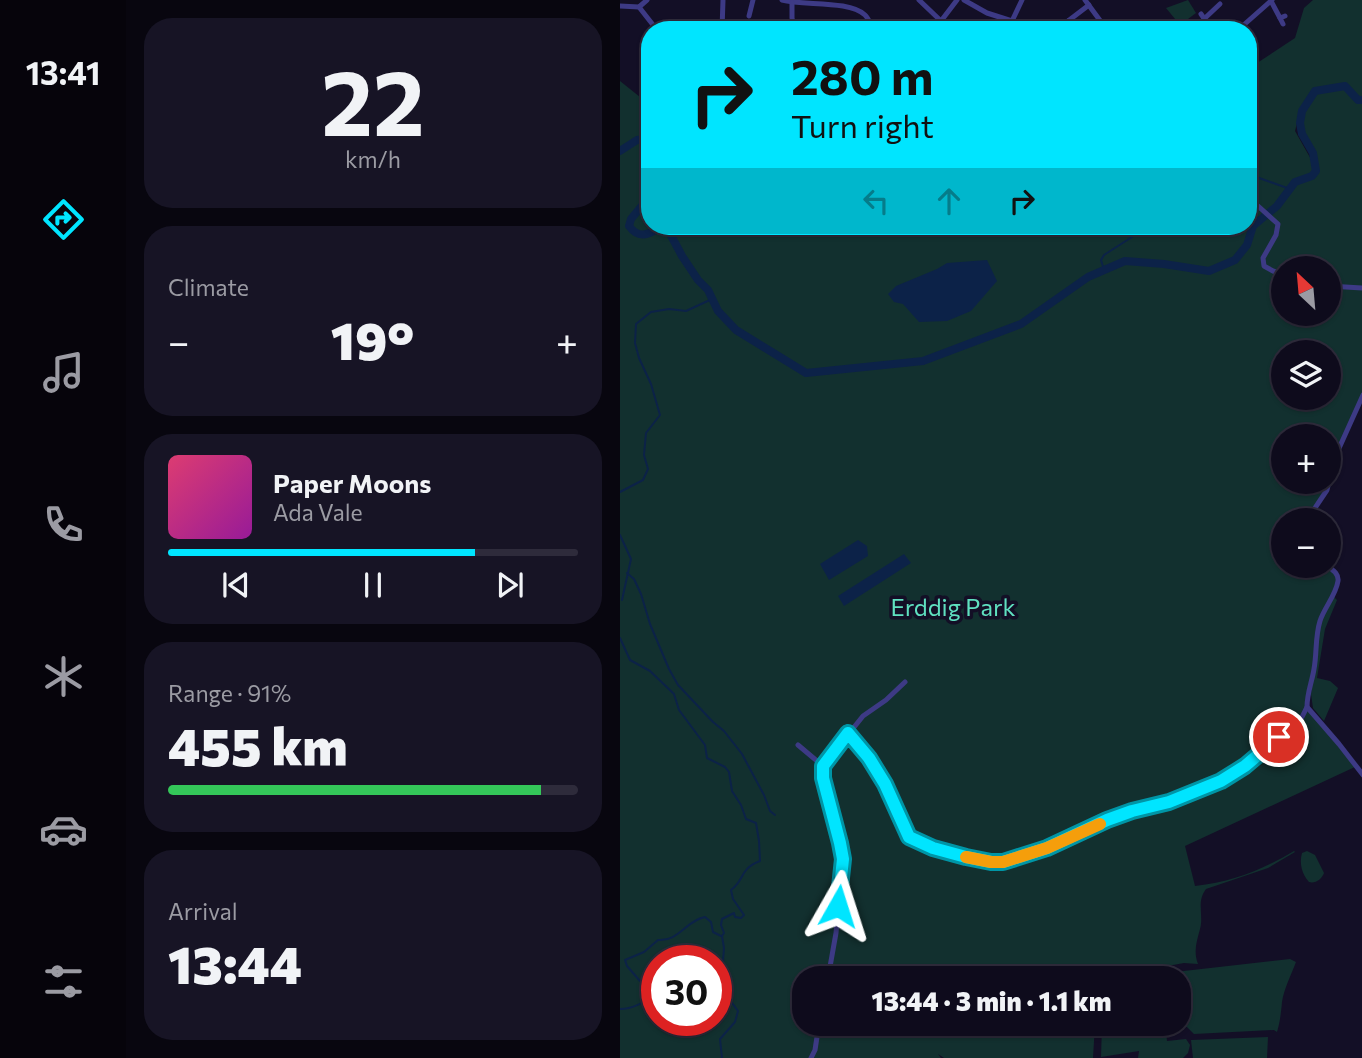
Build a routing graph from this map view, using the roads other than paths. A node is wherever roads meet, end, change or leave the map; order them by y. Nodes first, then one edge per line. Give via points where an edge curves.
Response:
1 (647, 0) edge
2 (723, 0) edge
3 (754, 0) edge
4 (782, 0) edge
5 (919, 0) edge
6 (957, 0) edge
7 (964, 0) edge
8 (1022, 0) edge
9 (1271, 0) edge
10 (1087, 2) edge
11 (792, 3) junction
12 (1220, 4) dead end
13 (620, 6) edge
14 (639, 6) junction
15 (749, 16) dead end
16 (1283, 19) dead end
17 (650, 21) edge
18 (722, 21) edge
19 (793, 21) edge
20 (869, 21) edge
21 (941, 21) joint
22 (1012, 21) joint
23 (1068, 21) edge
24 (1101, 21) edge
25 (1206, 21) edge
26 (1248, 21) edge
27 (1257, 205) edge
28 (1271, 270) edge
29 (1341, 287) edge
30 (1363, 288) edge
31 (1363, 395) edge
32 (1315, 508) edge
33 (1339, 578) edge
34 (905, 682) dead end
35 (1307, 707) junction
36 (848, 733) junction
37 (798, 745) dead end
38 (823, 766) junction
39 (1363, 775) edge
40 (830, 966) edge
41 (818, 1036) edge
42 (811, 1058) edge

1 - 14 street
2 - 18 street
3 - 15 street
4 - 11 street
5 - 21 street
6 - 21 street
7 - 22 street
8 - 22 street
9 - 16 street
9 - 26 street
10 - 23 street
10 - 24 street
11 - 19 street
11 - 20 street via 849,7 864,13
12 - 25 street via 1203,16
13 - 14 street
14 - 17 street
27 - 28 street via 1278,224 1263,258 1264,266
29 - 30 street
31 - 32 street via 1336,455 1327,490
33 - 35 street via 1317,632
34 - 36 street
35 - 36 street via 1302,718 1221,781 1003,862 966,857 909,837 885,784
35 - 39 street
36 - 38 street
37 - 38 street
38 - 40 street via 843,859
41 - 42 street

